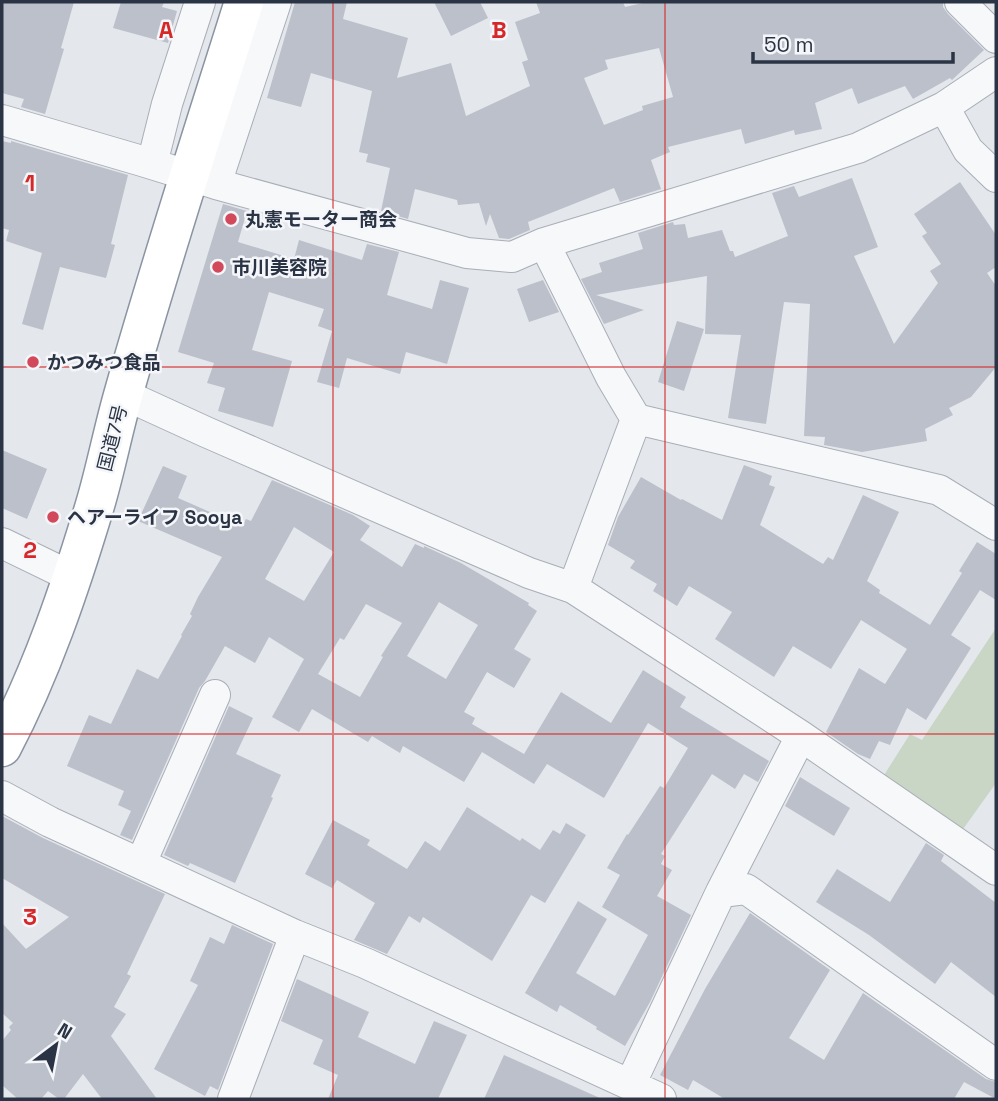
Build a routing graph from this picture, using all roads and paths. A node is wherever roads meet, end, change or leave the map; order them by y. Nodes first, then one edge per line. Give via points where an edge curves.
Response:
1 (200, 2) edge
2 (244, 2) edge
3 (276, 2) edge
4 (960, 2) edge
5 (996, 38) edge
6 (996, 72) edge
7 (944, 107) junction
8 (2, 121) edge
9 (152, 164) junction
10 (996, 177) edge
11 (203, 180) junction
12 (544, 243) junction
13 (123, 394) junction
14 (636, 419) junction
15 (996, 525) edge
16 (2, 543) edge
17 (72, 577) junction
18 (573, 588) junction
19 (215, 695) dead end
20 (800, 736) junction
21 (2, 747) edge
22 (2, 796) edge
23 (141, 863) junction
24 (996, 870) edge
25 (721, 892) junction
26 (295, 934) junction
27 (996, 1065) edge
28 (630, 1085) junction
29 (233, 1099) edge
30 (660, 1099) edge

1 - 9 street
2 - 11 highway, 国道7号
3 - 11 street
4 - 5 street
6 - 7 street
7 - 10 street via 968,150
7 - 12 street via 858,148
8 - 9 street
9 - 11 street
11 - 12 street via 467,253 512,257
11 - 13 highway, 国道7号
12 - 14 street
13 - 17 highway, 国道7号 via 96,504
13 - 18 street via 529,573
14 - 15 street via 939,489
14 - 18 street
16 - 17 street
17 - 21 highway, 国道7号 via 54,632
18 - 20 street
19 - 23 street
20 - 24 street
20 - 25 street
22 - 23 street
23 - 26 street
25 - 27 street via 746,889
25 - 28 street
26 - 28 street
26 - 29 street
28 - 30 street

